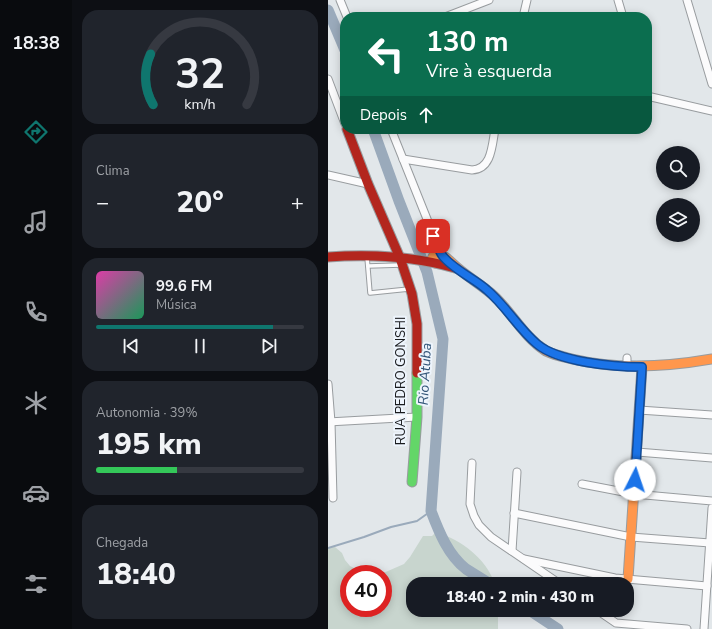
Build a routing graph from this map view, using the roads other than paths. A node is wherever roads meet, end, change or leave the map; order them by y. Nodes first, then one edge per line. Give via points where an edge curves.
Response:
1 (340, 0) edge
2 (489, 0) edge
3 (527, 0) edge
4 (618, 0) edge
5 (687, 0) edge
6 (345, 12) edge
7 (459, 12) edge
8 (524, 12) edge
9 (622, 12) edge
10 (328, 79) edge
11 (712, 84) edge
12 (332, 97) edge
13 (652, 97) edge
14 (712, 111) edge
15 (340, 114) edge
16 (349, 134) edge
17 (393, 134) edge
18 (494, 134) edge
19 (403, 159) junction
20 (328, 175) edge
21 (368, 184) junction
22 (367, 256) junction
23 (328, 257) edge
24 (437, 257) junction
25 (401, 262) junction
26 (368, 266) junction
27 (410, 289) junction
28 (712, 359) edge
29 (642, 367) junction
30 (328, 384) edge
31 (639, 410) junction
32 (712, 415) edge
33 (417, 417) junction
34 (330, 422) edge
35 (637, 452) junction
36 (712, 458) edge
37 (472, 462) dead end
38 (517, 472) dead end
39 (412, 482) dead end
40 (582, 484) dead end
41 (634, 494) junction
42 (333, 498) dead end
43 (712, 501) edge
44 (712, 508) edge
45 (514, 513) junction
46 (711, 527) edge
47 (631, 537) junction
48 (710, 543) junction
49 (512, 551) junction
50 (524, 559) junction
51 (550, 577) edge
52 (610, 577) edge
53 (628, 577) edge
54 (634, 580) edge
55 (707, 586) junction
56 (708, 610) edge
57 (607, 617) edge
58 (687, 629) edge
59 (704, 629) edge

1 - 6 street
2 - 7 street
3 - 8 street
4 - 9 street
5 - 11 street
10 - 12 street
12 - 15 street
13 - 14 street
16 - 21 street, RUA PEDRO GONSHI
17 - 19 street
18 - 19 street via 488,159 483,168 472,170
19 - 24 street via 433,236
20 - 21 street
21 - 25 street, RUA PEDRO GONSHI
22 - 23 street
22 - 25 street
22 - 26 lane
24 - 25 street via 424,261 412,259
24 - 29 street via 460,270 493,295 530,338 544,350 584,361 627,362
25 - 26 lane
25 - 27 street, RUA PEDRO GONSHI
26 - 27 lane via 370,293
27 - 33 street, RUA PEDRO GONSHI via 417,324
28 - 29 street
29 - 31 street
30 - 34 street
31 - 32 street
31 - 35 street
33 - 34 street
33 - 39 street, RUA PEDRO GONSHI
34 - 42 street
35 - 36 street
35 - 41 street
37 - 49 street via 471,510 484,531
38 - 45 street
40 - 41 street
41 - 43 street
41 - 47 street
44 - 46 street
45 - 47 street
45 - 49 street
46 - 48 street
47 - 48 street
47 - 53 street
48 - 55 street
49 - 50 street
50 - 51 street
50 - 52 street
54 - 55 street
55 - 56 street
56 - 59 street
57 - 58 street via 616,623

